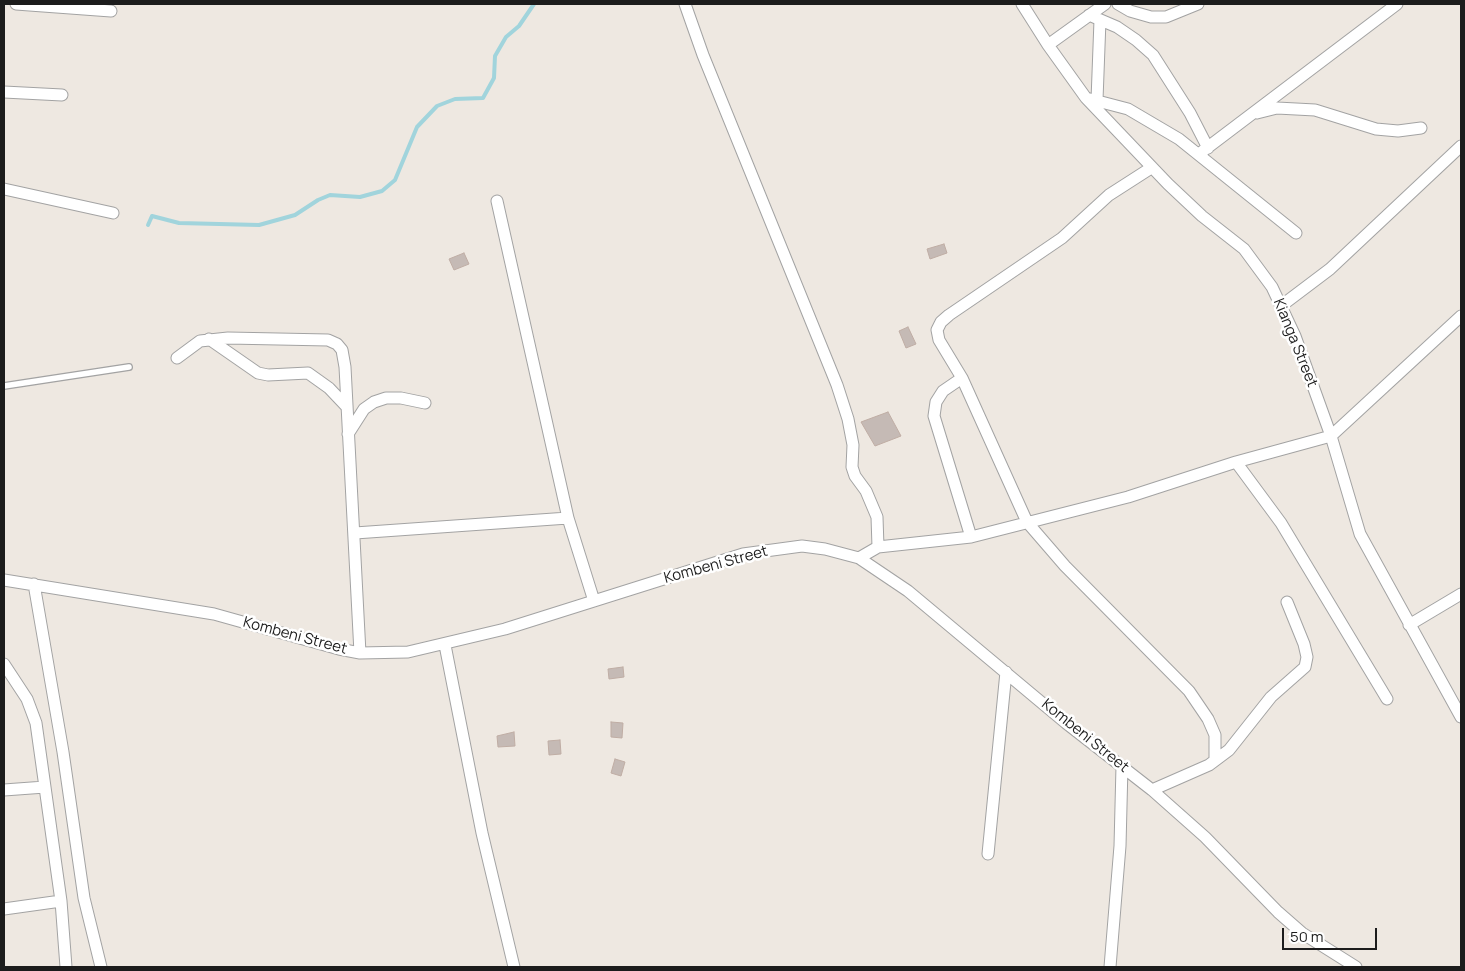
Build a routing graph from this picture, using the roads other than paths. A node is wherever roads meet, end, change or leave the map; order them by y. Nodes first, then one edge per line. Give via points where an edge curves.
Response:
1 (16, 4) edge
2 (685, 4) edge
3 (1022, 4) edge
4 (1105, 4) edge
5 (1118, 4) edge
6 (1397, 4) edge
7 (1193, 5) edge
8 (111, 11) dead end
9 (1095, 18) junction
10 (1048, 45) junction
11 (4, 92) edge
12 (62, 95) dead end
13 (1092, 99) junction
14 (1253, 114) junction
15 (1421, 128) dead end
16 (1461, 146) edge
17 (1204, 151) junction
18 (1152, 168) junction
19 (4, 189) edge
20 (497, 201) dead end
21 (113, 213) dead end
22 (1296, 233) dead end
23 (1281, 306) junction
24 (1461, 316) edge
25 (209, 339) junction
26 (177, 358) dead end
27 (129, 367) dead end
28 (962, 378) junction
29 (4, 386) edge
30 (425, 403) dead end
31 (347, 407) junction
32 (348, 434) junction
33 (1330, 436) junction
34 (1236, 462) junction
35 (568, 518) junction
36 (1027, 522) junction
37 (355, 533) junction
38 (971, 537) junction
39 (878, 547) junction
40 (859, 558) junction
41 (4, 580) edge
42 (34, 584) junction
43 (1461, 594) edge
44 (594, 601) junction
45 (1287, 602) dead end
46 (1409, 625) junction
47 (445, 645) junction
48 (360, 653) junction
49 (4, 664) edge
50 (1006, 672) junction
51 (1387, 699) dead end
52 (1461, 717) edge
53 (1215, 760) junction
54 (1122, 766) junction
55 (46, 787) junction
56 (4, 790) edge
57 (1152, 790) junction
58 (988, 854) dead end
59 (61, 901) junction
60 (4, 909) edge
61 (66, 967) edge
62 (101, 967) edge
63 (514, 967) edge
64 (1110, 967) edge
65 (1356, 967) edge

1 - 8 street
2 - 39 street via 837,385 853,445 852,467 877,517
3 - 10 street, Kianga Street
4 - 9 street
5 - 7 street via 1151,17 1166,17
6 - 14 street
9 - 10 street
9 - 13 street
9 - 17 street via 1117,27 1153,56 1190,112
10 - 13 street, Kianga Street
11 - 12 street
13 - 17 street via 1128,109
13 - 18 street, Kianga Street
14 - 15 street via 1277,108 1307,109 1376,128 1398,131
14 - 17 street
16 - 23 street via 1330,269
17 - 22 street
18 - 23 street, Kianga Street via 1202,216 1244,249 1272,287
18 - 28 street via 1109,195 1062,238 941,322 937,330 939,340
19 - 21 street
20 - 35 street
23 - 33 street, Kianga Street via 1295,336
24 - 33 street
25 - 26 street via 200,341
25 - 31 street via 258,373 308,373
25 - 31 street via 304,338 337,344 342,350 345,367
27 - 29 lane
28 - 36 street
28 - 38 street via 942,391 934,416
30 - 32 street via 401,398 374,402 364,409
31 - 32 street
32 - 37 street
33 - 34 street
33 - 46 street, Kianga Street via 1360,534
34 - 36 street via 1128,496
34 - 51 street via 1281,523
35 - 37 street
35 - 44 street
36 - 38 street
36 - 53 street via 1065,566 1189,690 1215,734
37 - 48 street
38 - 39 street
39 - 40 street
40 - 44 street, Kombeni Street via 802,546 743,554
40 - 50 street, Kombeni Street via 908,591
41 - 42 street, Kombeni Street
42 - 48 street, Kombeni Street via 214,614
42 - 62 street via 64,752 84,898
43 - 46 street
44 - 47 street, Kombeni Street via 505,630
45 - 53 street via 1304,644 1305,667 1271,697 1234,744
46 - 52 street, Kianga Street
47 - 48 street, Kombeni Street via 408,652
47 - 63 street via 482,832
49 - 55 street via 27,699 36,722
50 - 54 street, Kombeni Street
50 - 58 street
53 - 57 street via 1192,774
54 - 57 street, Kombeni Street
54 - 64 street via 1120,846
55 - 56 street
55 - 59 street
57 - 65 street, Kombeni Street via 1205,836 1302,933
59 - 60 street
59 - 61 street

